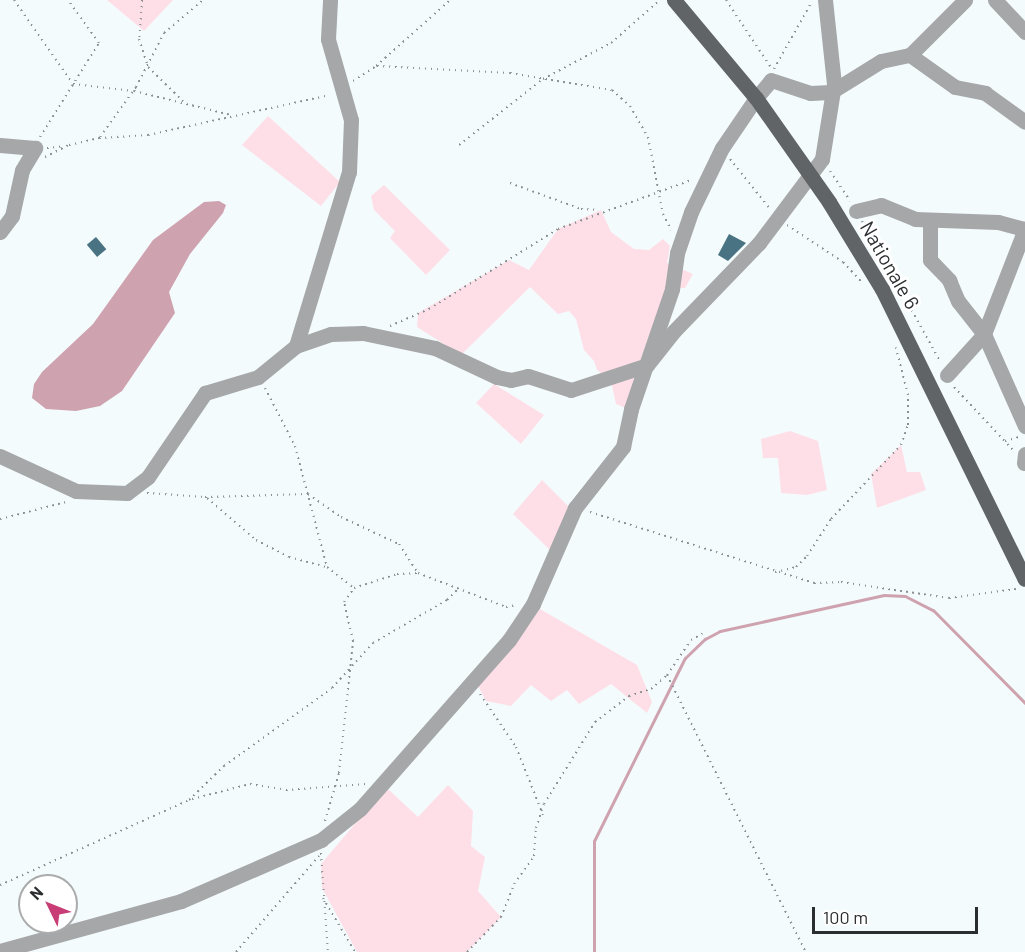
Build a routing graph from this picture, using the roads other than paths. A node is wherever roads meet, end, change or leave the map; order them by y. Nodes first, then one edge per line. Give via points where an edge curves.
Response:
1 (330, 0) edge
2 (674, 0) edge
3 (825, 0) edge
4 (965, 0) edge
5 (995, 0) edge
6 (1025, 32) edge
7 (910, 55) junction
8 (831, 92) junction
9 (756, 98) junction
10 (1025, 122) edge
11 (0, 145) edge
12 (810, 174) junction
13 (856, 211) road end
14 (930, 221) junction
15 (1025, 229) edge
16 (0, 232) edge
17 (984, 334) junction
18 (296, 346) junction
19 (647, 365) junction
20 (947, 375) road end
21 (1025, 426) edge
22 (0, 456) edge
23 (1025, 579) edge
24 (0, 951) edge

1 - 18 street via 326,30 351,120 349,172
2 - 9 main road, Nationale 6
3 - 8 street via 834,65
4 - 7 street
5 - 6 street
7 - 8 street via 880,61
7 - 10 street via 955,87 986,93
8 - 9 street via 794,90 771,80
8 - 12 street via 822,159
9 - 12 main road, Nationale 6
9 - 19 street via 705,177 677,253 672,290
11 - 16 street via 35,148 22,170 12,216
12 - 19 street via 759,243 674,331
12 - 23 main road, Nationale 6 via 903,328
13 - 14 street via 881,206
14 - 15 street via 998,222
14 - 17 street via 930,260 949,280 958,301
15 - 17 street
17 - 20 street
17 - 21 street
18 - 19 street via 331,334 382,336 444,351 497,377 511,380 528,376 571,390
18 - 22 street via 258,377 205,393 148,477 127,493 76,491
19 - 24 street via 623,447 575,508 535,601 474,684 323,846 181,901

